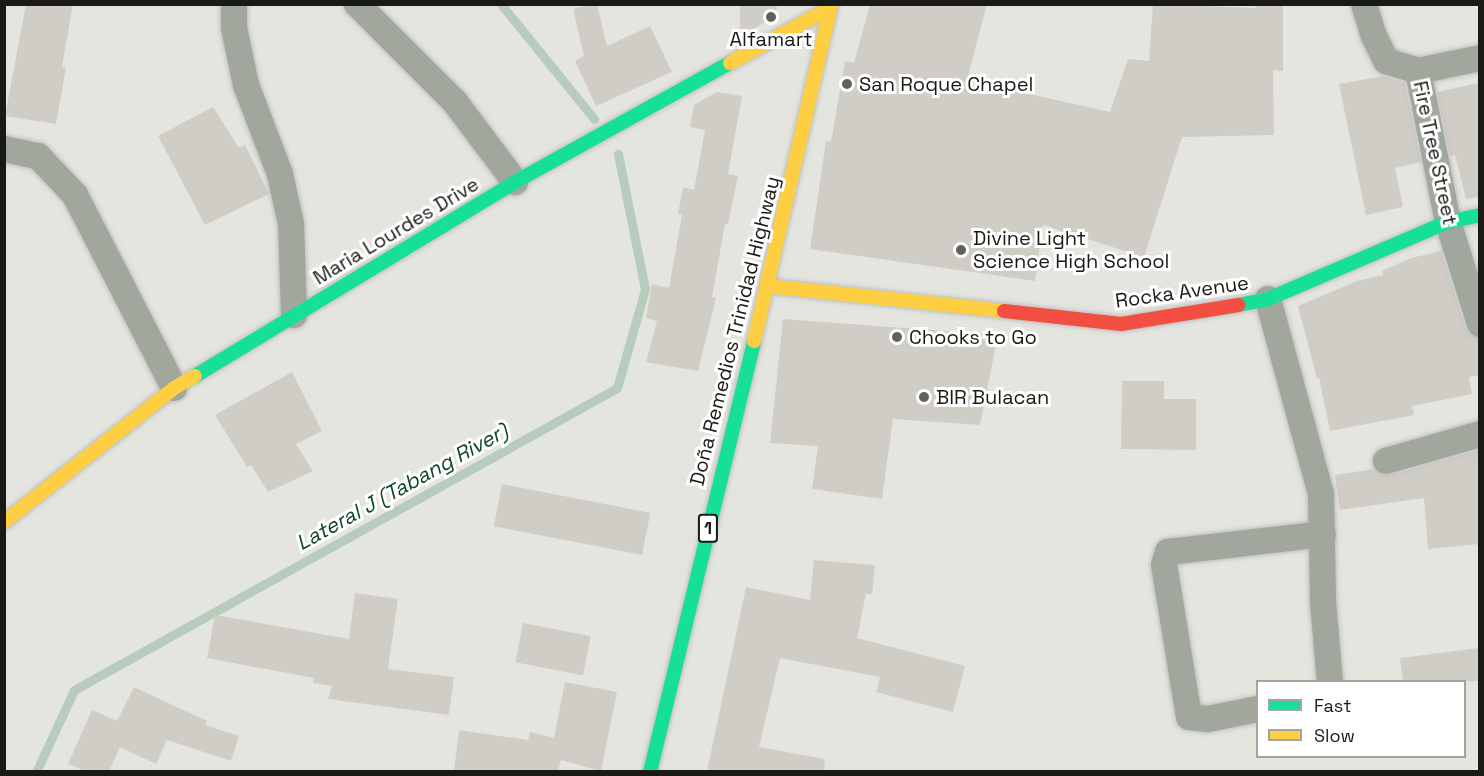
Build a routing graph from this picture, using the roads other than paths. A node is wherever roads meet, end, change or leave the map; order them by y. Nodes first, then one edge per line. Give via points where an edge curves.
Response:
1 (234, 4) edge
2 (357, 4) edge
3 (1364, 4) edge
4 (831, 6) edge
5 (1479, 58) edge
6 (1418, 71) junction
7 (4, 149) edge
8 (515, 182) junction
9 (1479, 215) edge
10 (1448, 222) junction
11 (767, 286) junction
12 (1268, 298) junction
13 (294, 315) junction
14 (1479, 324) edge
15 (174, 388) junction
16 (1479, 434) edge
17 (1386, 462) dead end
18 (4, 522) edge
19 (1323, 534) junction
20 (1330, 680) edge
21 (1256, 709) edge
22 (650, 771) edge

1 - 13 street via 234,28 246,85 280,174 291,224
2 - 8 street via 455,102
3 - 6 street, Fire Tree Street via 1386,61
4 - 8 main road, Maria Lourdes Drive
4 - 11 main road, Doña Remedios Trinidad Highway / 1
5 - 6 street
6 - 10 street, Fire Tree Street
7 - 15 street via 38,156 75,195
8 - 13 main road, Maria Lourdes Drive
9 - 10 main road, Rocka Avenue
10 - 12 main road, Rocka Avenue
10 - 14 street, Fire Tree Street
11 - 12 main road, Rocka Avenue via 1121,324
11 - 22 main road, Doña Remedios Trinidad Highway / 1
12 - 19 street via 1315,468
13 - 15 main road, Maria Lourdes Drive
15 - 18 main road, Maria Lourdes Drive
16 - 17 street
19 - 20 street via 1323,602
19 - 21 street via 1168,552 1164,565 1189,717 1208,719

